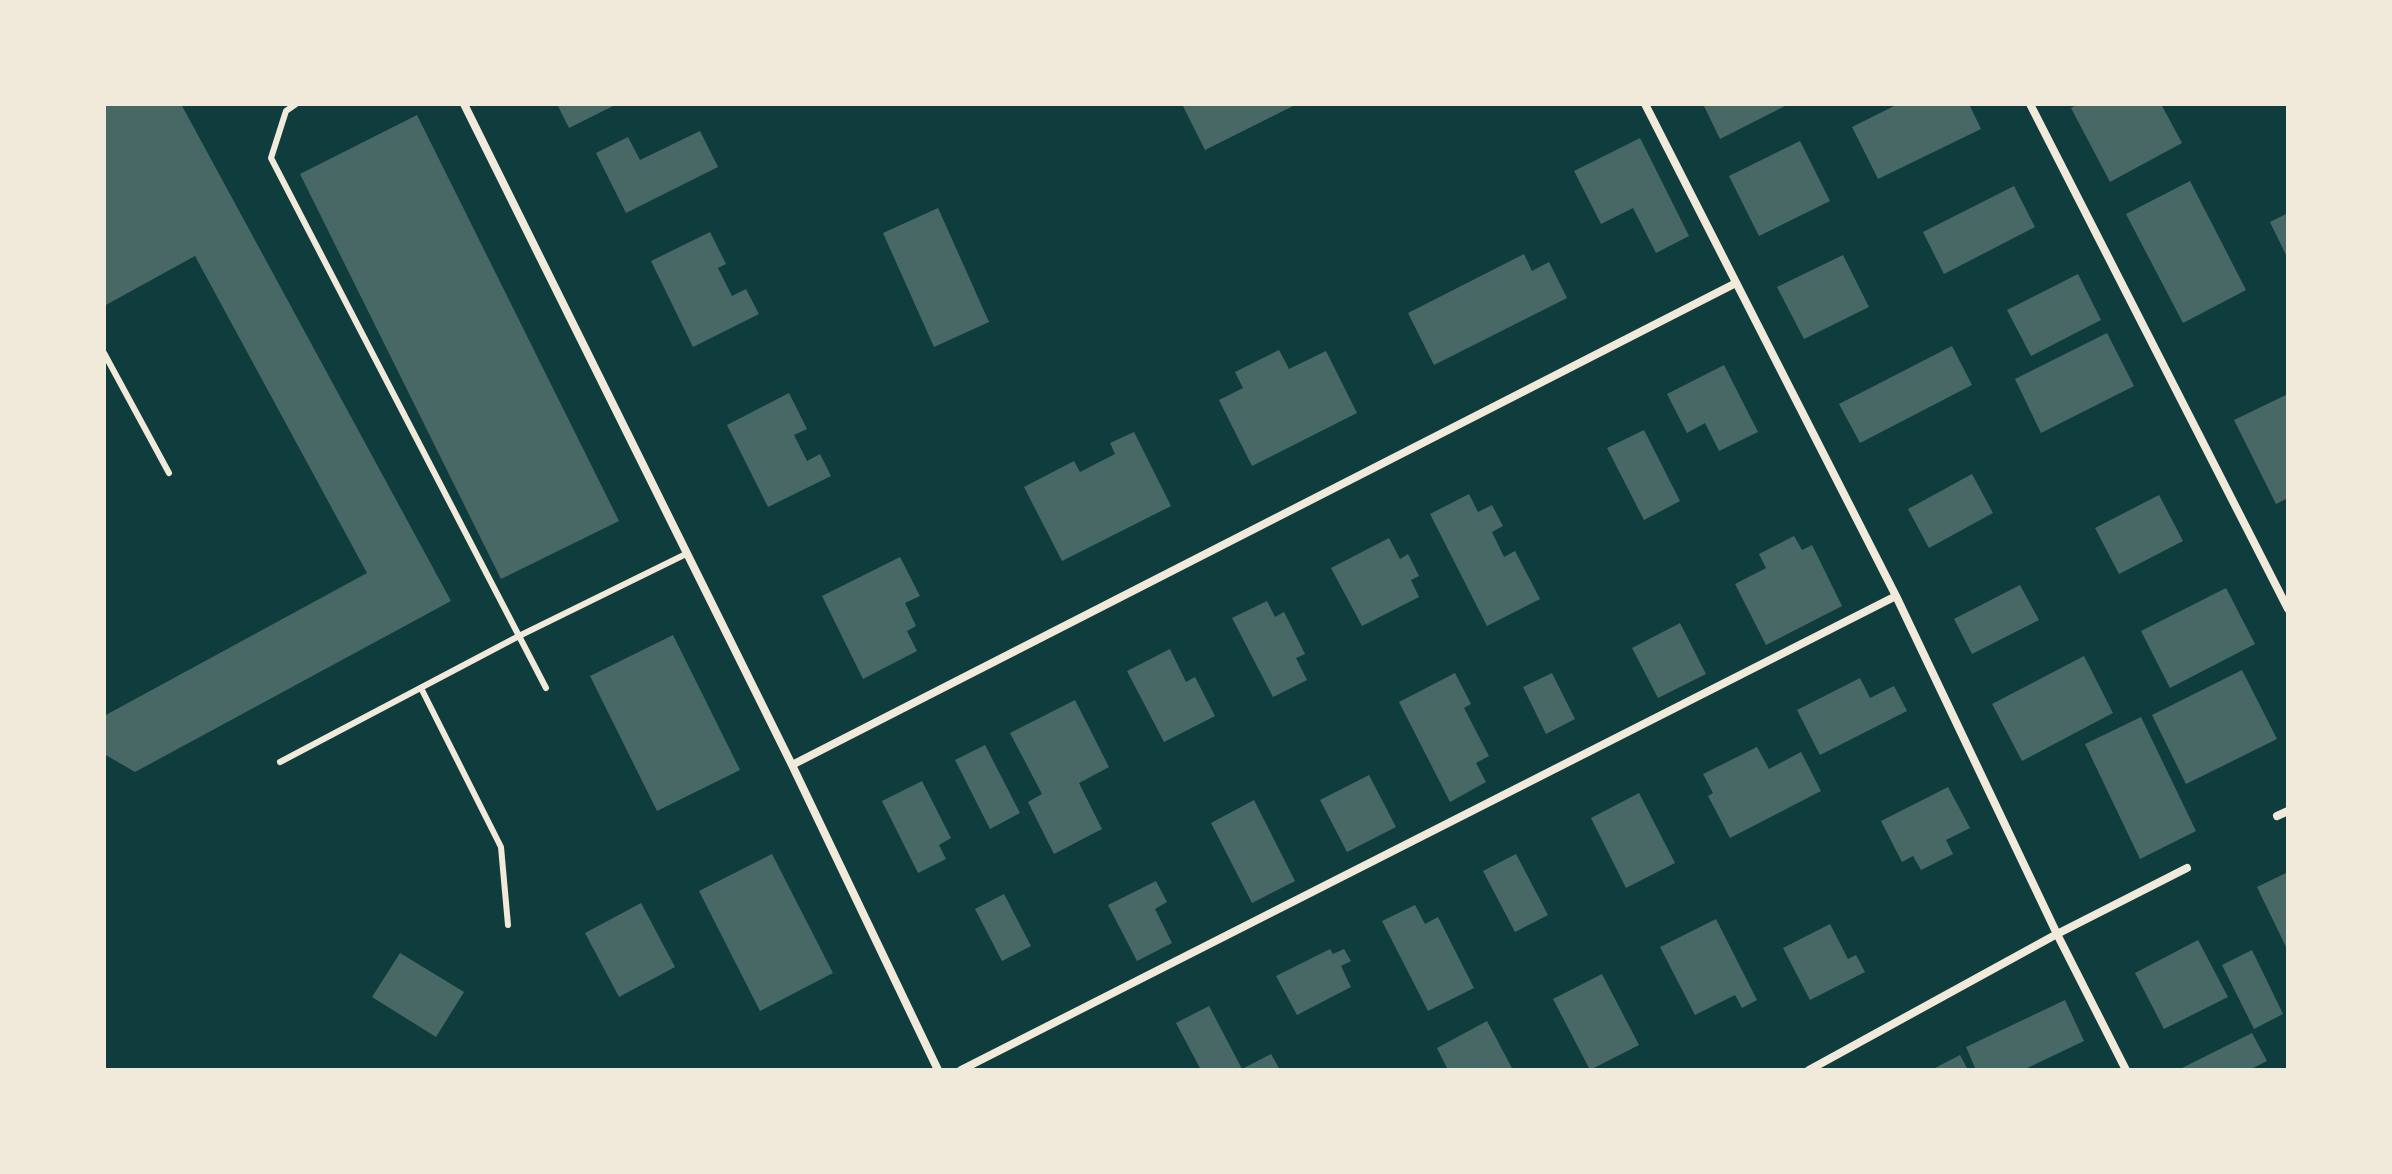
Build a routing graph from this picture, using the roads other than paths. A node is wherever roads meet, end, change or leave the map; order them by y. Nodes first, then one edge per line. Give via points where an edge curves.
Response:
1 (296, 104) edge
2 (464, 104) edge
3 (1645, 104) edge
4 (2030, 104) edge
5 (1736, 283) junction
6 (104, 353) edge
7 (169, 473) dead end
8 (686, 554) junction
9 (1896, 596) junction
10 (2288, 609) edge
11 (519, 636) junction
12 (421, 688) junction
13 (546, 688) dead end
14 (280, 762) dead end
15 (792, 765) junction
16 (2288, 811) edge
17 (2277, 816) dead end
18 (2187, 868) dead end
19 (508, 925) dead end
20 (2057, 934) junction
21 (938, 1070) edge
22 (961, 1070) edge
23 (1809, 1070) edge
24 (2126, 1070) edge

1 - 11 lane via 286,111 271,158
2 - 8 street
3 - 5 street
4 - 10 street
5 - 9 street
5 - 15 street
6 - 7 lane
8 - 11 lane
8 - 15 street
9 - 20 street
9 - 22 street
11 - 12 lane
11 - 13 lane
12 - 14 lane
12 - 19 lane via 501,847
15 - 21 street
16 - 17 street
18 - 20 street
20 - 23 street
20 - 24 street

